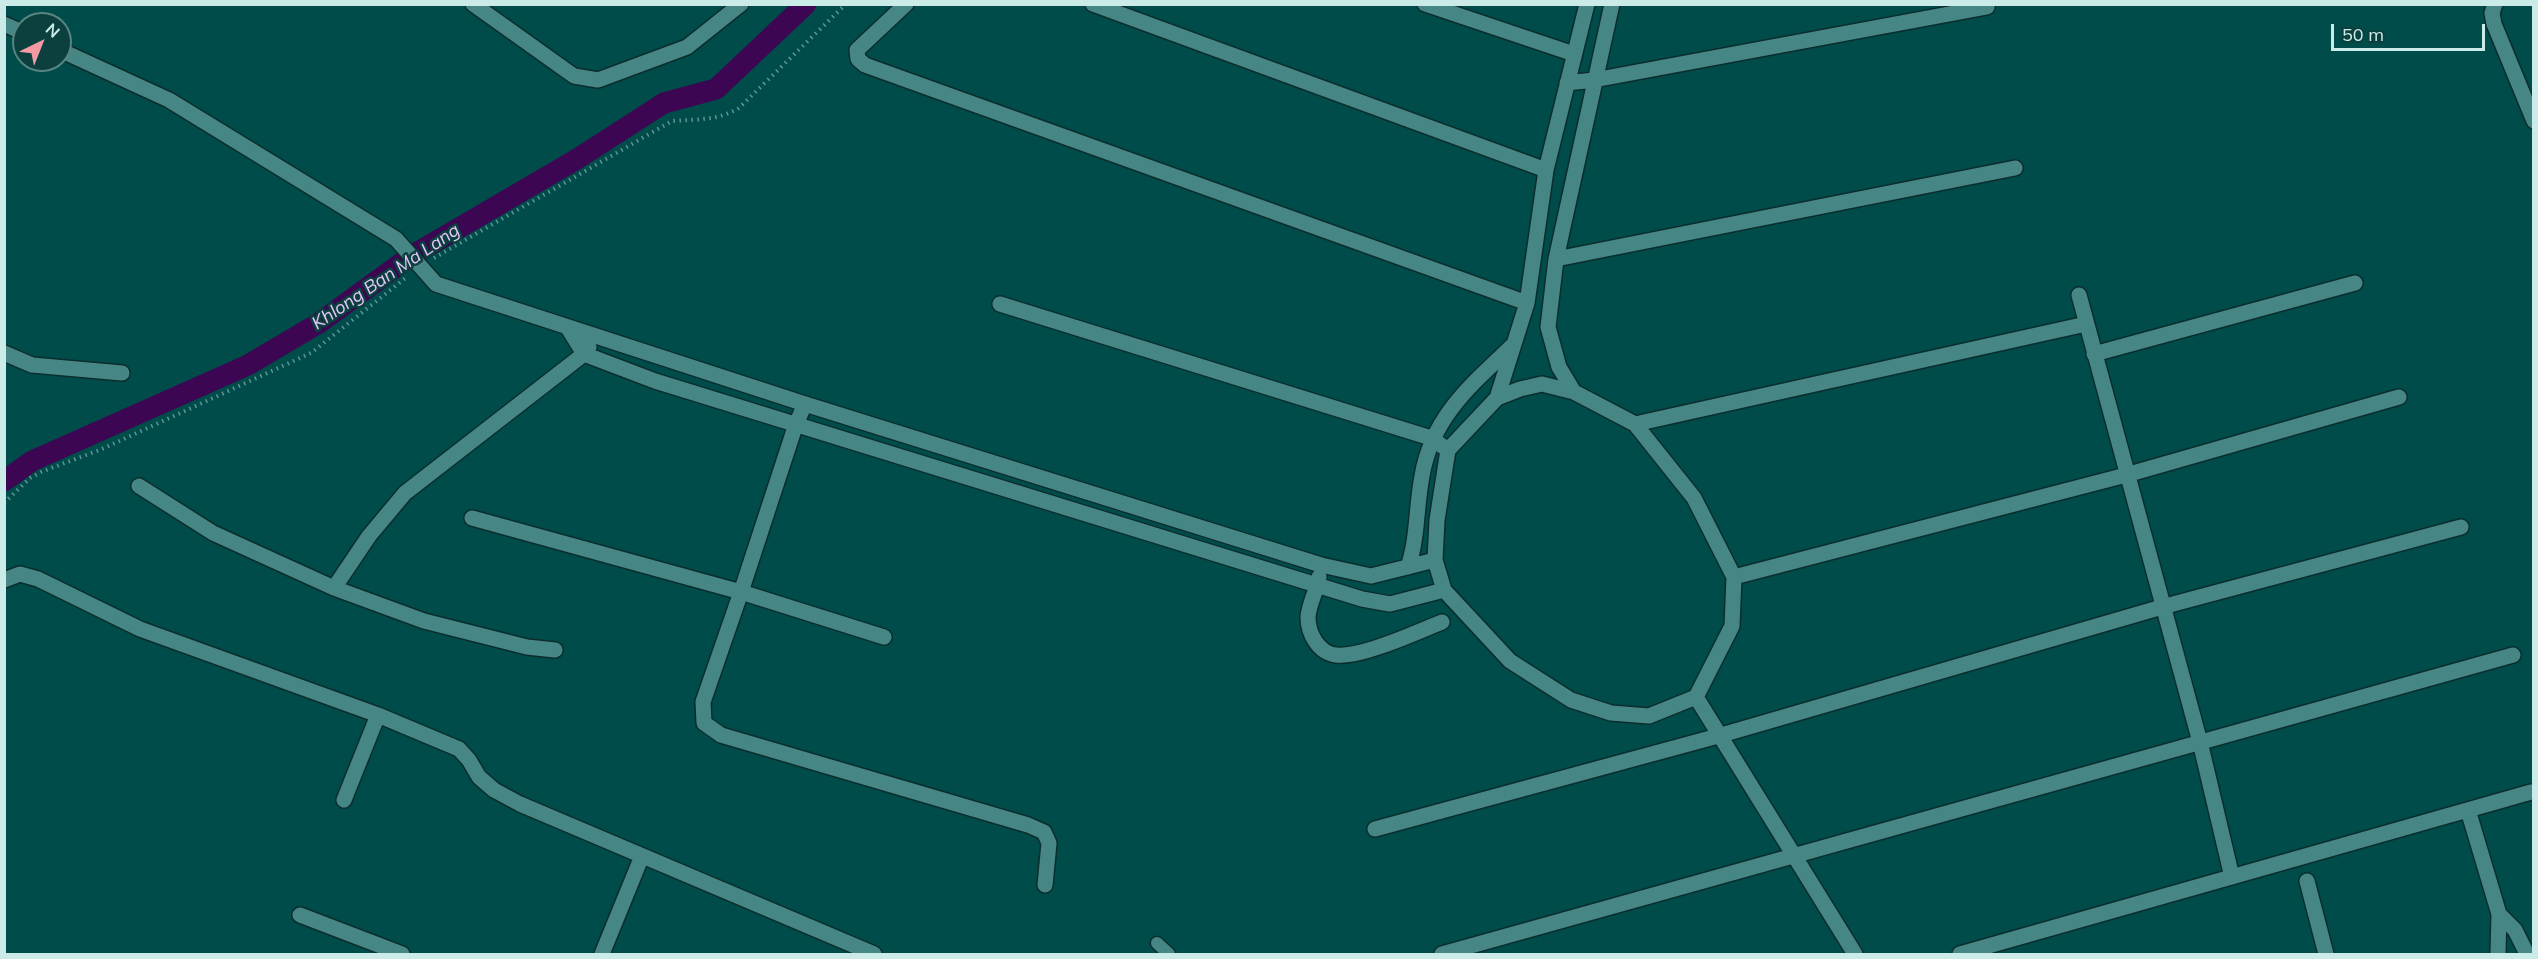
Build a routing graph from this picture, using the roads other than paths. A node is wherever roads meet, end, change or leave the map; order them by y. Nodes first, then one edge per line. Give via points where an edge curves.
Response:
1 (473, 4) edge
2 (741, 4) edge
3 (906, 4) edge
4 (1093, 4) edge
5 (1425, 4) edge
6 (1587, 4) edge
7 (1612, 4) edge
8 (2495, 4) edge
9 (1987, 7) dead end
10 (1574, 54) junction
11 (72, 55) edge
12 (1594, 81) junction
13 (1567, 83) junction
14 (2534, 121) edge
15 (2015, 168) dead end
16 (1546, 170) junction
17 (1556, 259) junction
18 (2355, 283) dead end
19 (2079, 295) dead end
20 (1527, 303) junction
21 (1000, 304) dead end
22 (2086, 324) junction
23 (568, 328) junction
24 (597, 337) junction
25 (1513, 344) junction
26 (4, 353) edge
27 (584, 354) junction
28 (2094, 354) junction
29 (663, 358) junction
30 (122, 374) dead end
31 (655, 381) junction
32 (1574, 392) junction
33 (2400, 397) dead end
34 (1497, 398) junction
35 (805, 404) junction
36 (796, 424) junction
37 (1635, 424) junction
38 (1431, 438) junction
39 (1448, 450) junction
40 (2126, 475) junction
41 (139, 486) dead end
42 (472, 518) dead end
43 (2461, 527) dead end
44 (1435, 560) junction
45 (1321, 565) junction
46 (1408, 567) junction
47 (1734, 577) junction
48 (4, 580) edge
49 (1318, 586) junction
50 (334, 588) junction
51 (1444, 590) junction
52 (741, 592) junction
53 (2162, 607) junction
54 (1442, 622) dead end
55 (884, 637) dead end
56 (555, 650) dead end
57 (2513, 655) dead end
58 (1696, 697) junction
59 (378, 715) junction
60 (1718, 736) junction
61 (2200, 742) junction
62 (2531, 792) dead end
63 (344, 800) dead end
64 (2468, 810) junction
65 (1375, 829) dead end
66 (642, 856) junction
67 (1792, 857) junction
68 (2232, 878) junction
69 (2307, 881) dead end
70 (1046, 885) dead end
71 (2499, 914) junction
72 (300, 915) dead end
73 (1157, 943) dead end
74 (402, 954) edge
75 (602, 954) edge
76 (874, 954) edge
77 (1169, 954) edge
78 (1442, 954) edge
79 (1855, 954) edge
80 (1960, 954) edge
81 (2326, 954) edge
82 (2498, 954) edge
83 (2527, 954) edge

1 - 2 street via 574,76 598,80 687,47
3 - 20 street via 857,50 858,59 865,65
4 - 16 street
5 - 10 street
6 - 10 street
7 - 12 street
8 - 14 street via 2494,24
9 - 12 street
10 - 13 street
11 - 23 street via 170,100 396,239 436,284
12 - 13 street
12 - 17 street
13 - 16 street
15 - 17 street
16 - 20 street
17 - 32 street via 1548,327 1559,367
18 - 28 street
19 - 22 street
20 - 25 street
21 - 38 street
22 - 28 street
22 - 37 street
23 - 24 street
23 - 27 street
24 - 27 street
24 - 29 street
25 - 34 street
25 - 38 street via 1445,414
26 - 30 street via 32,365
27 - 31 street
27 - 50 street via 405,493 369,536
28 - 40 street
29 - 31 street
29 - 35 street
31 - 36 street
32 - 34 street via 1542,384
32 - 37 street
33 - 40 street
34 - 39 street
35 - 36 street
35 - 45 street
36 - 49 street
36 - 52 street
37 - 47 street via 1694,498
38 - 39 street
38 - 46 street
39 - 44 street
40 - 47 street
40 - 53 street
41 - 50 street via 213,533
42 - 52 street
43 - 53 street
44 - 46 street
44 - 51 street
45 - 46 street via 1371,576
45 - 49 street
47 - 58 street via 1732,626
48 - 59 street via 20,574 39,579 140,629
49 - 51 street via 1390,604
49 - 54 street via 1310,606 1311,634 1321,649 1335,655 1360,652
50 - 56 street via 424,621
51 - 58 street via 1510,662 1571,700 1611,713 1649,716
52 - 55 street
52 - 70 street via 703,702 704,723 721,735 1044,832 1049,843
53 - 60 street
53 - 61 street
57 - 61 street
58 - 60 street
59 - 63 street
59 - 66 street via 459,749 479,777 520,804
60 - 65 street
60 - 67 street
61 - 67 street
61 - 68 street
62 - 64 street
64 - 68 street
64 - 71 street
66 - 75 street
66 - 76 street
67 - 78 street
67 - 79 street
68 - 80 street
69 - 81 street
71 - 82 street
71 - 83 street via 2515,930
72 - 74 street
73 - 77 lane

